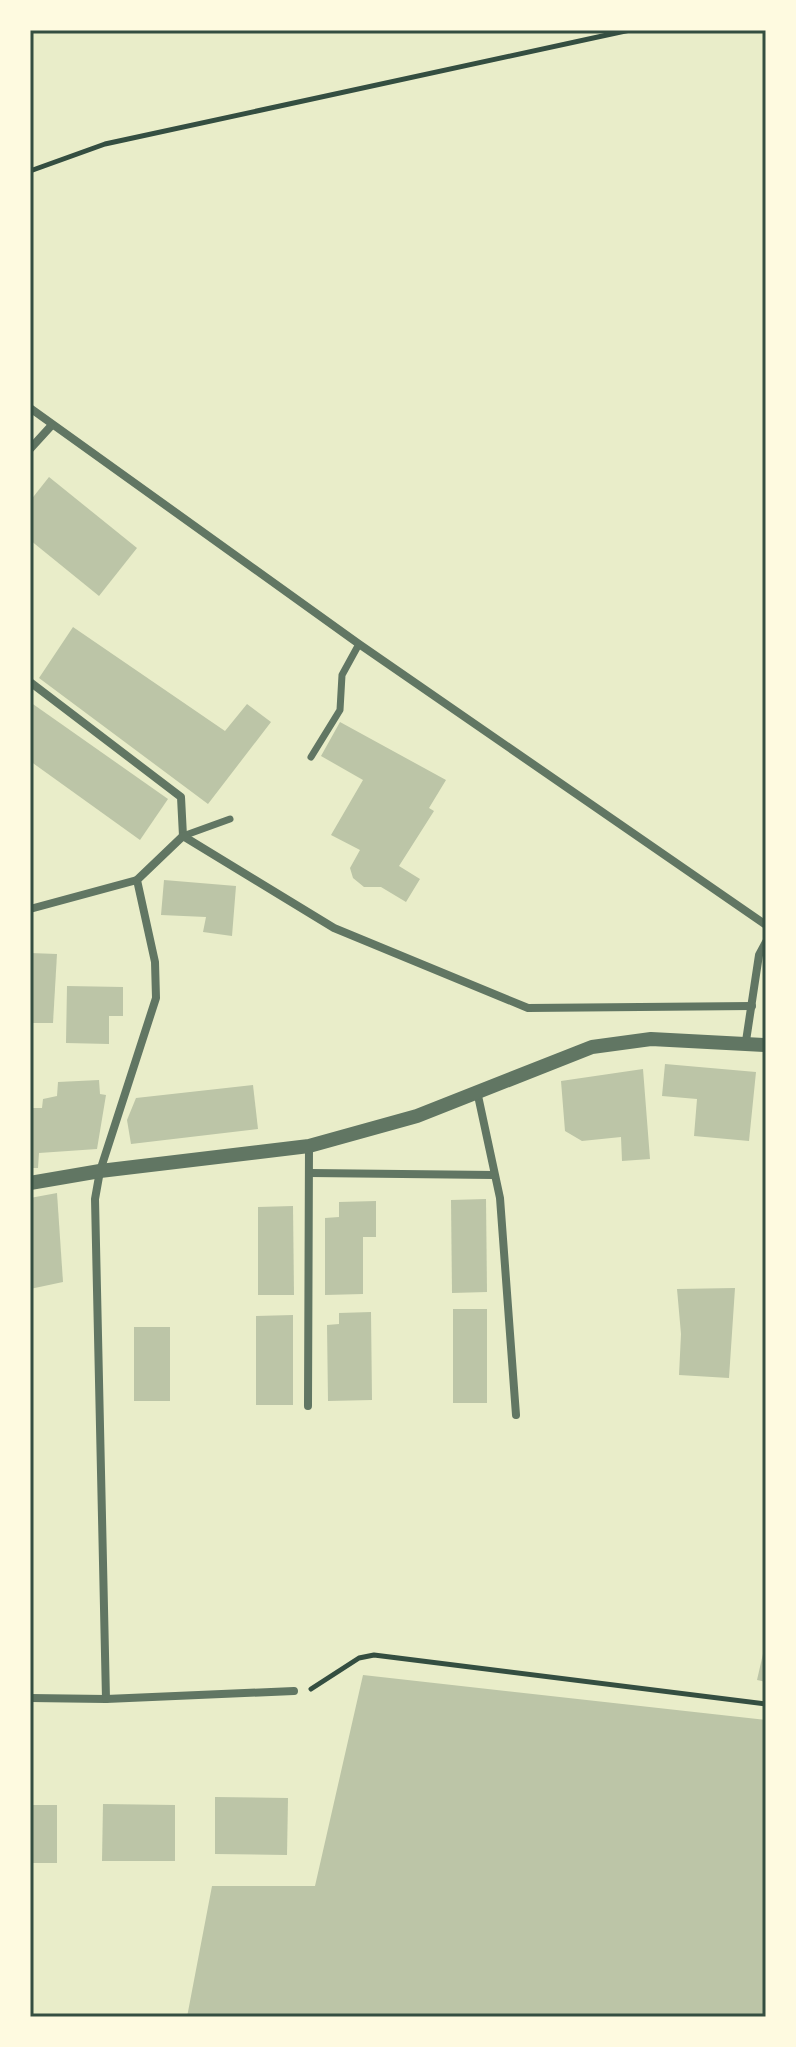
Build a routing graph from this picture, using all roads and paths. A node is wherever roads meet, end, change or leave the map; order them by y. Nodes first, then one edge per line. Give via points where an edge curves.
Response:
1 (630, 30) edge
2 (30, 171) edge
3 (30, 408) edge
4 (51, 426) junction
5 (30, 449) edge
6 (359, 644) junction
7 (30, 682) edge
8 (311, 757) dead end
9 (230, 819) dead end
10 (183, 836) junction
11 (137, 880) junction
12 (30, 909) edge
13 (766, 925) edge
14 (766, 942) edge
15 (752, 1006) junction
16 (746, 1041) junction
17 (766, 1045) edge
18 (477, 1090) junction
19 (309, 1146) junction
20 (100, 1171) junction
21 (310, 1173) junction
22 (494, 1175) junction
23 (30, 1183) edge
24 (308, 1406) dead end
25 (516, 1415) dead end
26 (294, 1691) joint
27 (30, 1698) edge
28 (106, 1699) junction
29 (766, 1704) edge

1 - 2 path via 105,144
3 - 4 street
4 - 5 street
4 - 6 street
6 - 8 street via 342,675 340,710
6 - 13 street
7 - 10 street via 181,797
9 - 10 street
10 - 11 street
10 - 15 street via 334,928 528,1008
11 - 12 street
11 - 20 street via 155,962 156,998
14 - 15 street via 759,955
15 - 16 street
16 - 17 street
16 - 18 street via 651,1039 592,1047
18 - 19 street via 417,1116
18 - 22 street
19 - 20 street
19 - 21 street
20 - 23 street
20 - 28 street via 95,1199
21 - 22 street
21 - 24 street
22 - 25 street
26 - 28 street
26 - 29 path via 308,1691 359,1658 374,1655
27 - 28 street

